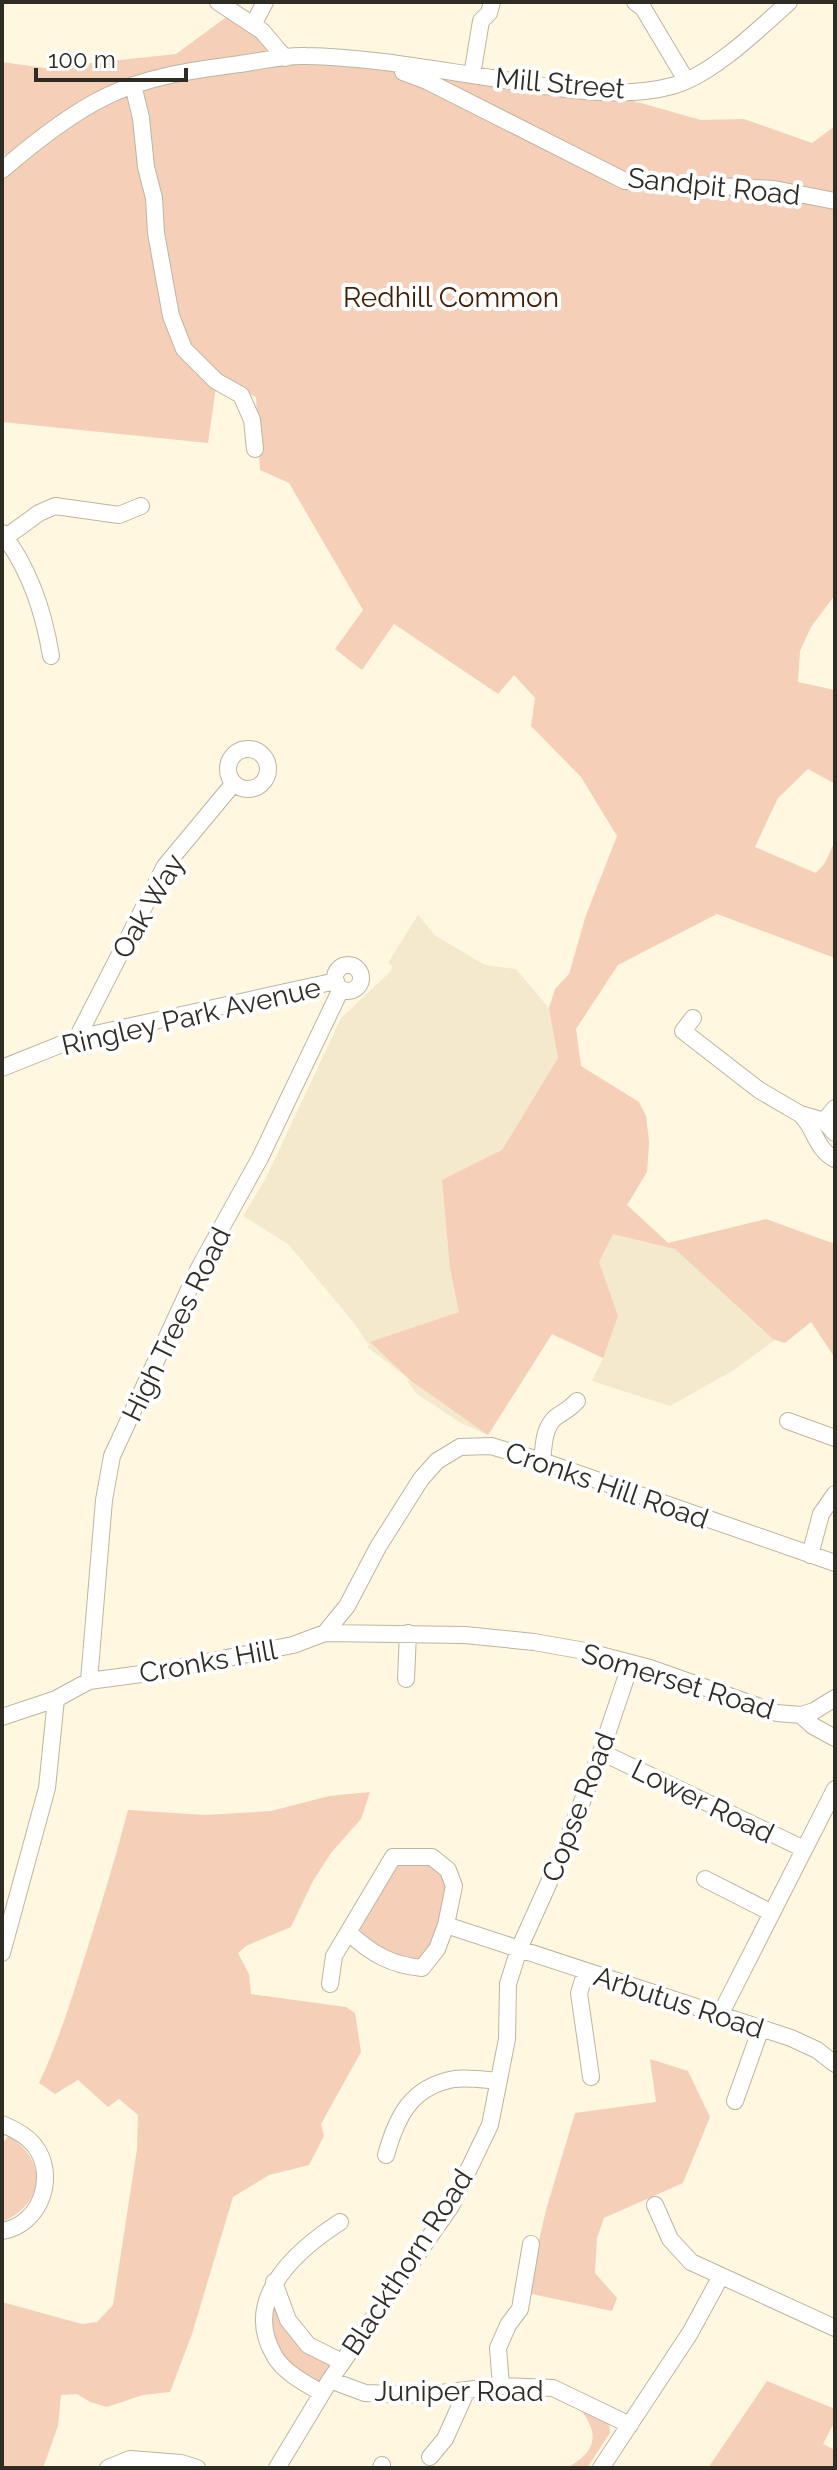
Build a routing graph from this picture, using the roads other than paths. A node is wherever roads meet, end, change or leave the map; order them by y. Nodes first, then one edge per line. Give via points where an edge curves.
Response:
1 (218, 2) edge
2 (492, 2) edge
3 (635, 2) edge
4 (789, 2) edge
5 (257, 10) edge
6 (285, 58) junction
7 (379, 63) junction
8 (472, 75) junction
9 (686, 80) junction
10 (133, 85) junction
11 (2, 170) edge
12 (835, 201) edge
13 (255, 449) dead end
14 (141, 506) dead end
15 (4, 535) edge
16 (51, 656) dead end
17 (234, 783) dead end
18 (339, 985) joint
19 (684, 1029) dead end
20 (77, 1038) junction
21 (2, 1068) edge
22 (800, 1114) junction
23 (831, 1121) edge
24 (835, 1159) edge
25 (577, 1401) dead end
26 (788, 1421) dead end
27 (835, 1438) edge
28 (542, 1461) junction
29 (835, 1494) edge
30 (810, 1555) junction
31 (835, 1563) edge
32 (325, 1633) junction
33 (408, 1633) junction
34 (631, 1663) junction
35 (406, 1679) dead end
36 (89, 1681) junction
37 (835, 1698) edge
38 (56, 1699) junction
39 (801, 1715) junction
40 (2, 1717) edge
41 (835, 1738) edge
42 (601, 1752) junction
43 (835, 1789) edge
44 (804, 1849) junction
45 (705, 1879) dead end
46 (772, 1913) junction
47 (446, 1925) junction
48 (349, 1933) junction
49 (519, 1949) junction
50 (2, 1953) edge
51 (586, 1971) junction
52 (330, 1984) dead end
53 (720, 2015) junction
54 (761, 2028) junction
55 (835, 2064) edge
56 (591, 2077) dead end
57 (499, 2081) junction
58 (735, 2101) dead end
59 (2, 2124) edge
60 (386, 2155) dead end
61 (655, 2205) dead end
62 (340, 2222) dead end
63 (2, 2231) edge
64 (531, 2244) dead end
65 (721, 2276) junction
66 (274, 2282) junction
67 (835, 2328) edge
68 (342, 2362) junction
69 (326, 2386) junction
70 (501, 2386) junction
71 (467, 2390) junction
72 (630, 2425) junction
73 (430, 2457) dead end
74 (108, 2468) edge
75 (197, 2468) edge
76 (277, 2468) edge
77 (601, 2468) edge

1 - 5 street
2 - 8 street via 481,21
3 - 9 street
4 - 9 street, Mill Street via 746,41
5 - 6 street via 262,31
6 - 7 street, Mill Street
6 - 10 street, Mill Street via 191,70
7 - 8 street, Mill Street
7 - 12 street, Sandpit Road via 427,81 625,181 774,189
8 - 9 street, Mill Street via 623,91 652,90
10 - 11 street, Mill Street via 103,98
10 - 13 street via 171,316 184,349 216,381 241,395 252,420
14 - 15 street via 119,515 55,506
15 - 16 street via 36,598
17 - 20 street, Oak Way via 165,866
18 - 20 street, Ringley Park Avenue
18 - 36 street, High Trees Road via 112,1456
19 - 22 street via 759,1090
20 - 21 street, Ringley Park Avenue
22 - 23 street
22 - 24 street
25 - 28 street via 545,1434
26 - 27 street
28 - 30 street, Cronks Hill Road
28 - 32 street, Cronks Hill Road via 491,1446 460,1447 437,1461
29 - 30 street via 821,1514
30 - 31 street, Cronks Hill Road
32 - 33 street, Somerset Road
32 - 36 street, Cronks Hill via 293,1645
33 - 34 street, Somerset Road via 534,1642
33 - 35 street
34 - 39 street, Somerset Road via 777,1713
34 - 42 street, Copse Road
36 - 38 street
37 - 39 street, Somerset Road
38 - 40 street
38 - 50 street via 47,1788
39 - 41 street
42 - 44 street, Lower Road
42 - 49 street, Copse Road
43 - 44 street
44 - 46 street
45 - 46 street
46 - 53 street
47 - 48 street via 422,1968 400,1966
47 - 48 street via 454,1886 448,1870 432,1857 393,1857
47 - 49 street, Arbutus Road
48 - 52 street via 334,1956
49 - 51 street, Arbutus Road
49 - 57 street, Blackthorn Road via 508,1984 507,2039
51 - 53 street, Arbutus Road
51 - 56 street via 579,1993
53 - 54 street, Arbutus Road
54 - 55 street, Arbutus Road via 804,2043
54 - 58 street
57 - 60 street via 456,2078 423,2089 395,2122
57 - 68 street, Blackthorn Road via 490,2125 451,2206
59 - 63 street via 34,2145 46,2180 29,2217
61 - 65 street via 680,2253
62 - 66 street via 314,2239
64 - 70 street via 520,2309 498,2348
65 - 67 street
65 - 72 street
66 - 68 street via 288,2320 308,2345
66 - 69 street, Juniper Road via 263,2321 274,2357 301,2381
68 - 69 street, Blackthorn Road
69 - 71 street, Juniper Road via 424,2395
69 - 76 street, Blackthorn Road
70 - 71 street, Juniper Road
70 - 72 street, Juniper Road via 553,2388
71 - 73 street via 445,2439
72 - 77 street
74 - 75 street via 130,2459

